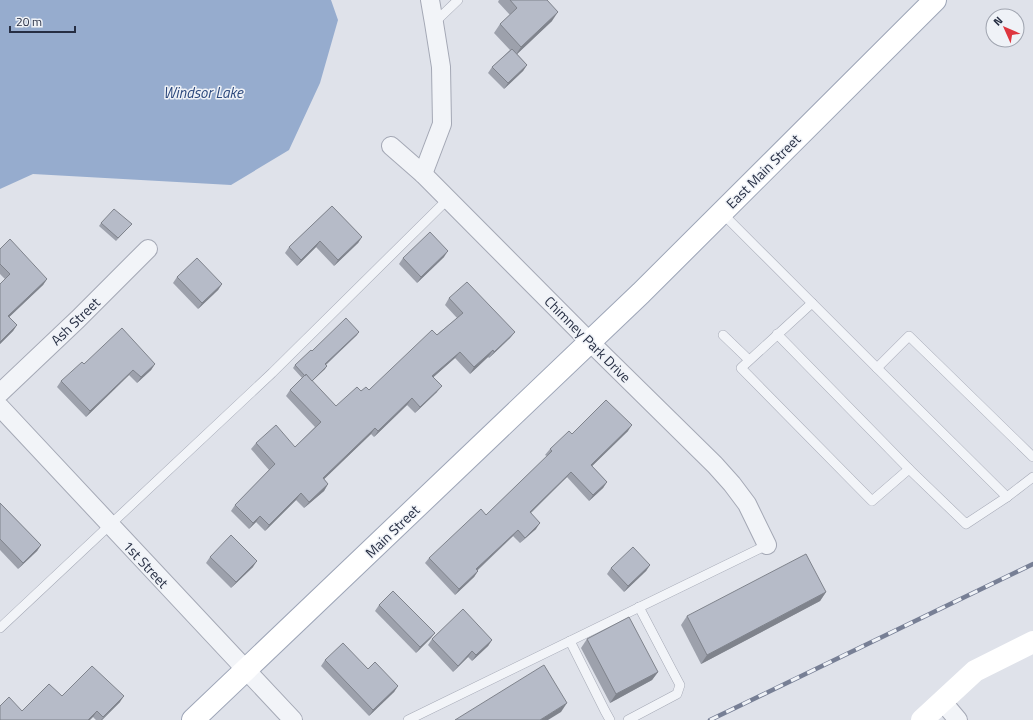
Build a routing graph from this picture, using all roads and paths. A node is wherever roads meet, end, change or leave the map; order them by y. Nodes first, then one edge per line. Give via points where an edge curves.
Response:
1 (430, 0) edge
2 (458, 0) edge
3 (935, 0) edge
4 (434, 23) junction
5 (391, 146) dead end
6 (423, 174) junction
7 (448, 199) junction
8 (722, 212) junction
9 (148, 249) dead end
10 (812, 303) junction
11 (777, 334) junction
12 (723, 335) dead end
13 (590, 342) junction
14 (749, 360) junction
15 (877, 368) junction
16 (0, 393) edge
17 (0, 407) edge
18 (1033, 457) edge
19 (909, 469) junction
20 (1033, 476) edge
21 (1007, 497) junction
22 (110, 524) junction
23 (767, 545) joint
24 (639, 607) junction
25 (0, 628) edge
26 (570, 641) junction
27 (1033, 642) edge
28 (246, 670) junction
29 (942, 701) junction
30 (193, 720) edge
31 (293, 720) edge
32 (408, 720) edge
33 (610, 720) edge
34 (628, 720) edge
35 (922, 720) edge
36 (958, 720) edge

1 - 4 street
2 - 4 lane
3 - 8 main road, East Main Street
4 - 6 street via 441,67 442,124
5 - 6 street, Chimney Park Drive
6 - 7 street, Chimney Park Drive
7 - 13 street, Chimney Park Drive
7 - 22 lane via 266,378
8 - 10 lane
8 - 13 main road, East Main Street
9 - 16 street, Ash Street
10 - 11 lane
10 - 15 lane
11 - 14 lane
11 - 19 lane
12 - 14 lane
13 - 23 street, Chimney Park Drive via 732,484 746,504
13 - 28 main road, Main Street
14 - 19 lane via 741,368 872,501
15 - 18 lane via 909,336
15 - 21 lane
17 - 22 street, 1st Street
19 - 21 lane via 966,524
20 - 21 lane
22 - 25 lane
22 - 28 street, 1st Street
23 - 24 lane
24 - 26 lane
24 - 34 lane via 680,685 677,694
26 - 32 lane
26 - 33 lane
27 - 29 main road via 975,671
28 - 30 main road, Main Street
28 - 31 street, 1st Street
29 - 35 main road
29 - 36 street

